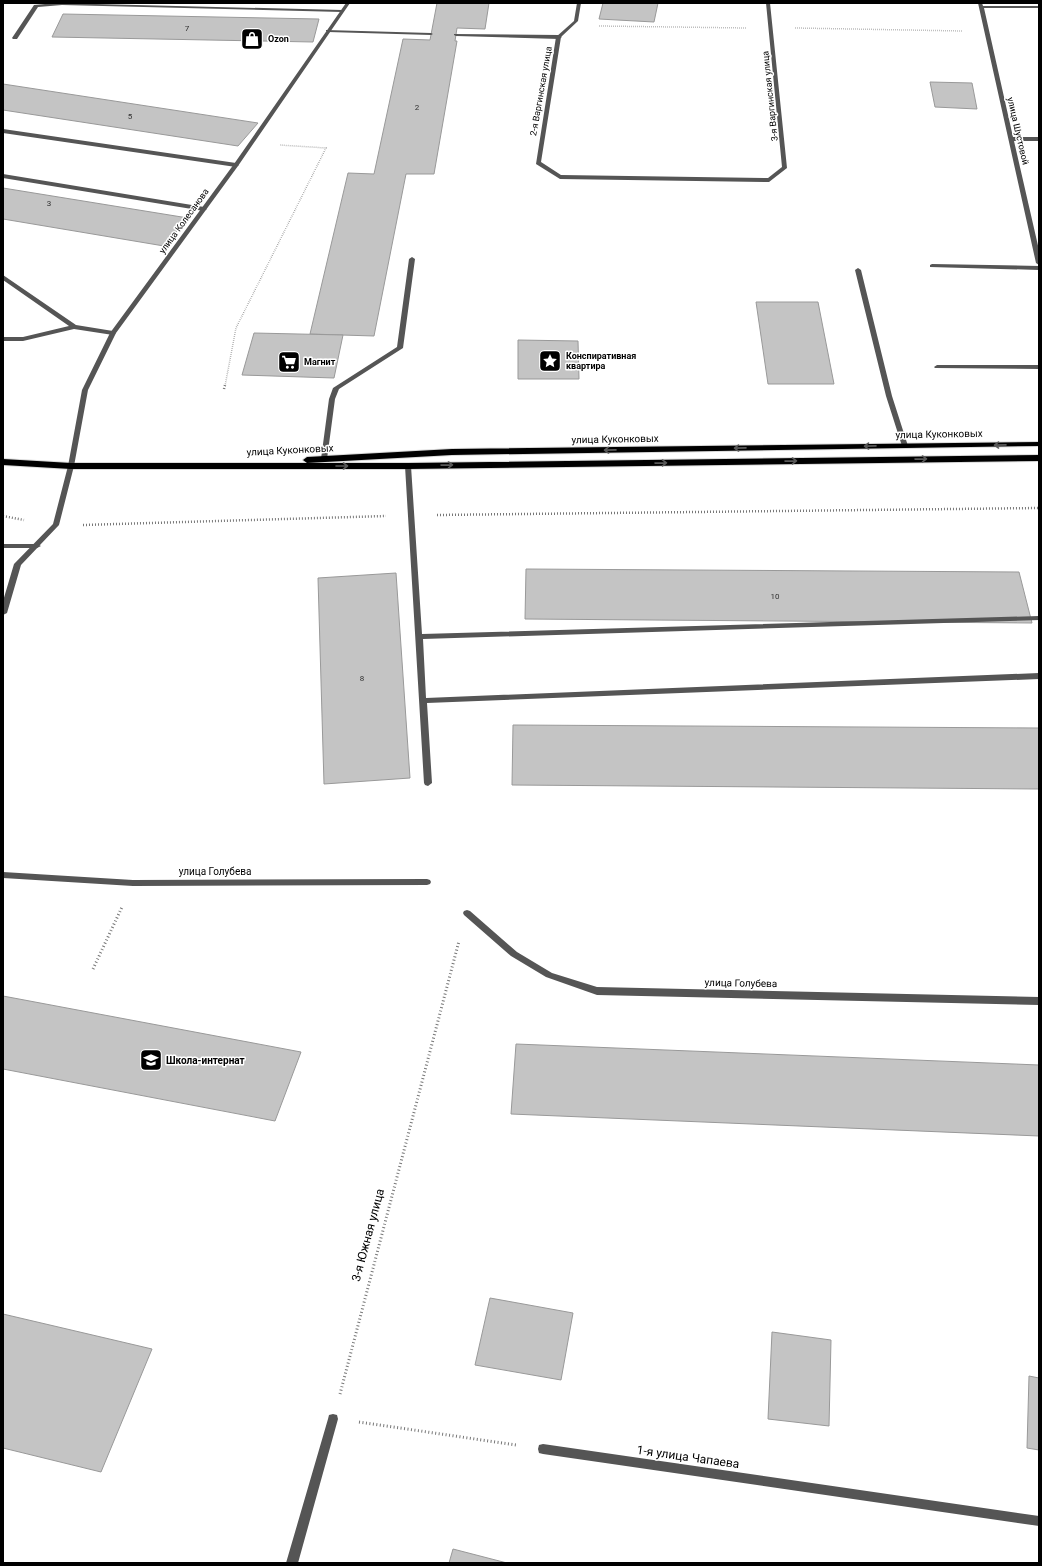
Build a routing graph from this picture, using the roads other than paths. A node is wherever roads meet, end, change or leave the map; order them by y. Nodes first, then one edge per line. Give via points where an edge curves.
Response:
1 (62, 3) edge
2 (348, 3) edge
3 (579, 3) edge
4 (768, 3) edge
5 (981, 5) edge
6 (1039, 7) edge
7 (342, 11) junction
8 (328, 31) junction
9 (431, 34) dead end
10 (456, 35) dead end
11 (559, 37) junction
12 (15, 38) dead end
13 (3, 130) edge
14 (1011, 139) junction
15 (1039, 139) edge
16 (236, 165) junction
17 (3, 176) edge
18 (560, 177) joint
19 (204, 209) junction
20 (412, 259) dead end
21 (1039, 263) edge
22 (932, 266) dead end
23 (1039, 268) edge
24 (858, 270) dead end
25 (3, 277) edge
26 (74, 327) junction
27 (113, 333) junction
28 (3, 339) edge
29 (936, 367) dead end
30 (1039, 367) edge
31 (1039, 444) edge
32 (905, 446) junction
33 (1039, 458) edge
34 (324, 459) junction
35 (3, 462) edge
36 (71, 466) junction
37 (408, 466) junction
38 (191, 467) junction
39 (3, 546) edge
40 (38, 546) junction
41 (3, 614) edge
42 (1039, 618) edge
43 (419, 637) junction
44 (1039, 676) edge
45 (423, 701) junction
46 (428, 783) dead end
47 (3, 875) edge
48 (427, 882) dead end
49 (466, 913) road end
50 (1039, 1001) edge
51 (333, 1419) road end
52 (543, 1449) road end
53 (1039, 1521) edge
54 (292, 1563) edge

1 - 7 street
1 - 12 street via 36,6
2 - 7 street, улица Колесанова
3 - 11 street, 2-я Варгинская улица via 576,21
4 - 18 street, 3-я Варгинская улица via 786,167 769,180
5 - 6 street
5 - 14 street, улица Шустовой
7 - 8 street, улица Колесанова
8 - 9 street
8 - 16 street, улица Колесанова
10 - 11 street
11 - 18 street, 2-я Варгинская улица via 538,163
13 - 16 street
14 - 15 street
14 - 21 street, улица Шустовой
16 - 19 street, улица Колесанова
17 - 19 street
19 - 27 street, улица Колесанова
20 - 34 street via 400,348 336,388 332,399
22 - 23 street
24 - 32 street via 889,396
25 - 26 street
26 - 27 street
26 - 28 street via 23,338
27 - 36 street, улица Колесанова via 85,390
29 - 30 street
31 -> 32 main road, улица Куконковых
32 -> 34 main road, улица Куконковых via 459,452
37 -> 33 main road, улица Куконковых
34 - 38 main road, улица Куконковых
35 - 36 main road, улица Куконковых
36 - 38 main road, улица Куконковых
36 - 40 street via 56,525
38 -> 37 main road, улица Куконковых
37 - 43 street
39 - 40 street
40 - 41 street via 18,564
42 - 43 street
43 - 45 street
44 - 45 street
45 - 46 street
47 - 48 street, улица Голубева via 133,883
49 - 50 street, улица Голубева via 514,954 549,975 597,991
51 - 54 street
52 - 53 street, 1-я улица Чапаева

